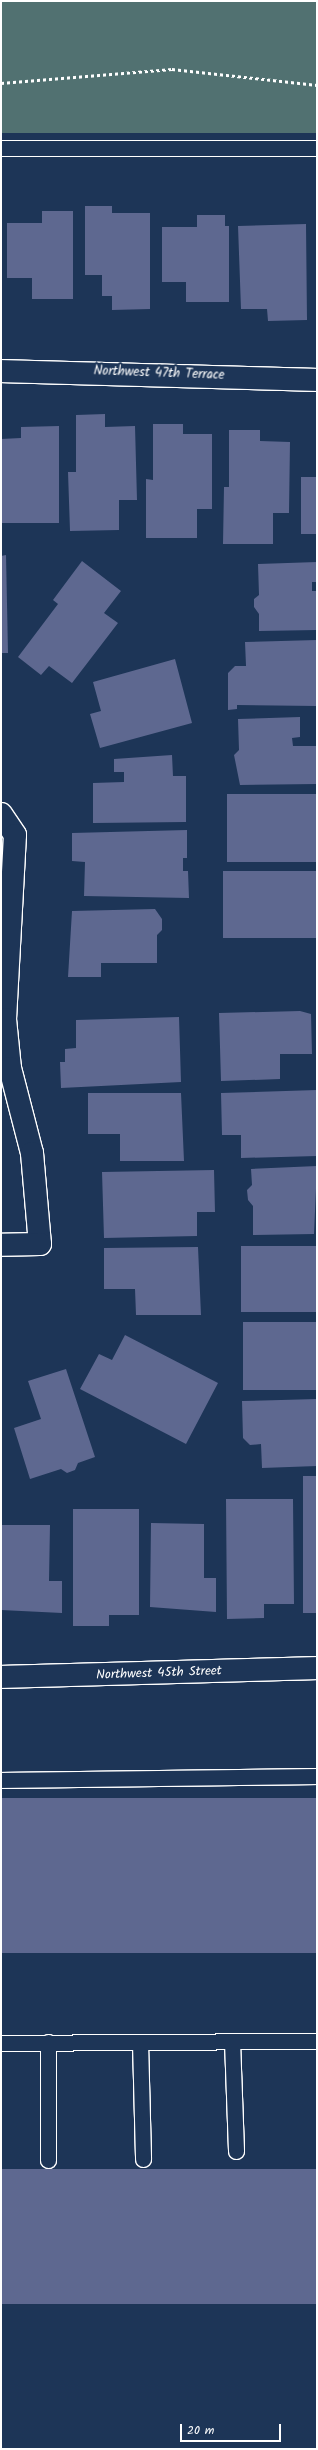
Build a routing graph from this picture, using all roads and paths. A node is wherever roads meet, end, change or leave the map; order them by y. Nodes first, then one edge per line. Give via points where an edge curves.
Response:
1 (1, 83) edge
2 (317, 85) edge
3 (1, 148) edge
4 (317, 148) edge
5 (1, 371) edge
6 (317, 380) edge
7 (1, 814) edge
8 (1, 1245) edge
9 (317, 1668) edge
10 (1, 1677) edge
11 (317, 1776) edge
12 (1, 1780) edge
13 (232, 2041) junction
14 (317, 2041) edge
15 (48, 2042) junction
16 (140, 2042) junction
17 (1, 2043) edge
18 (236, 2151) dead end
19 (143, 2159) dead end
20 (48, 2160) dead end

1 - 2 path via 172,69
3 - 4 lane
5 - 6 street, Northwest 47th Terrace
7 - 8 street via 15,835 5,1019 10,1068 32,1153 40,1244
9 - 10 street, Northwest 45th Street
11 - 12 lane
13 - 14 lane
13 - 16 lane
13 - 18 lane
15 - 16 lane
15 - 17 lane
15 - 20 lane
16 - 19 lane

